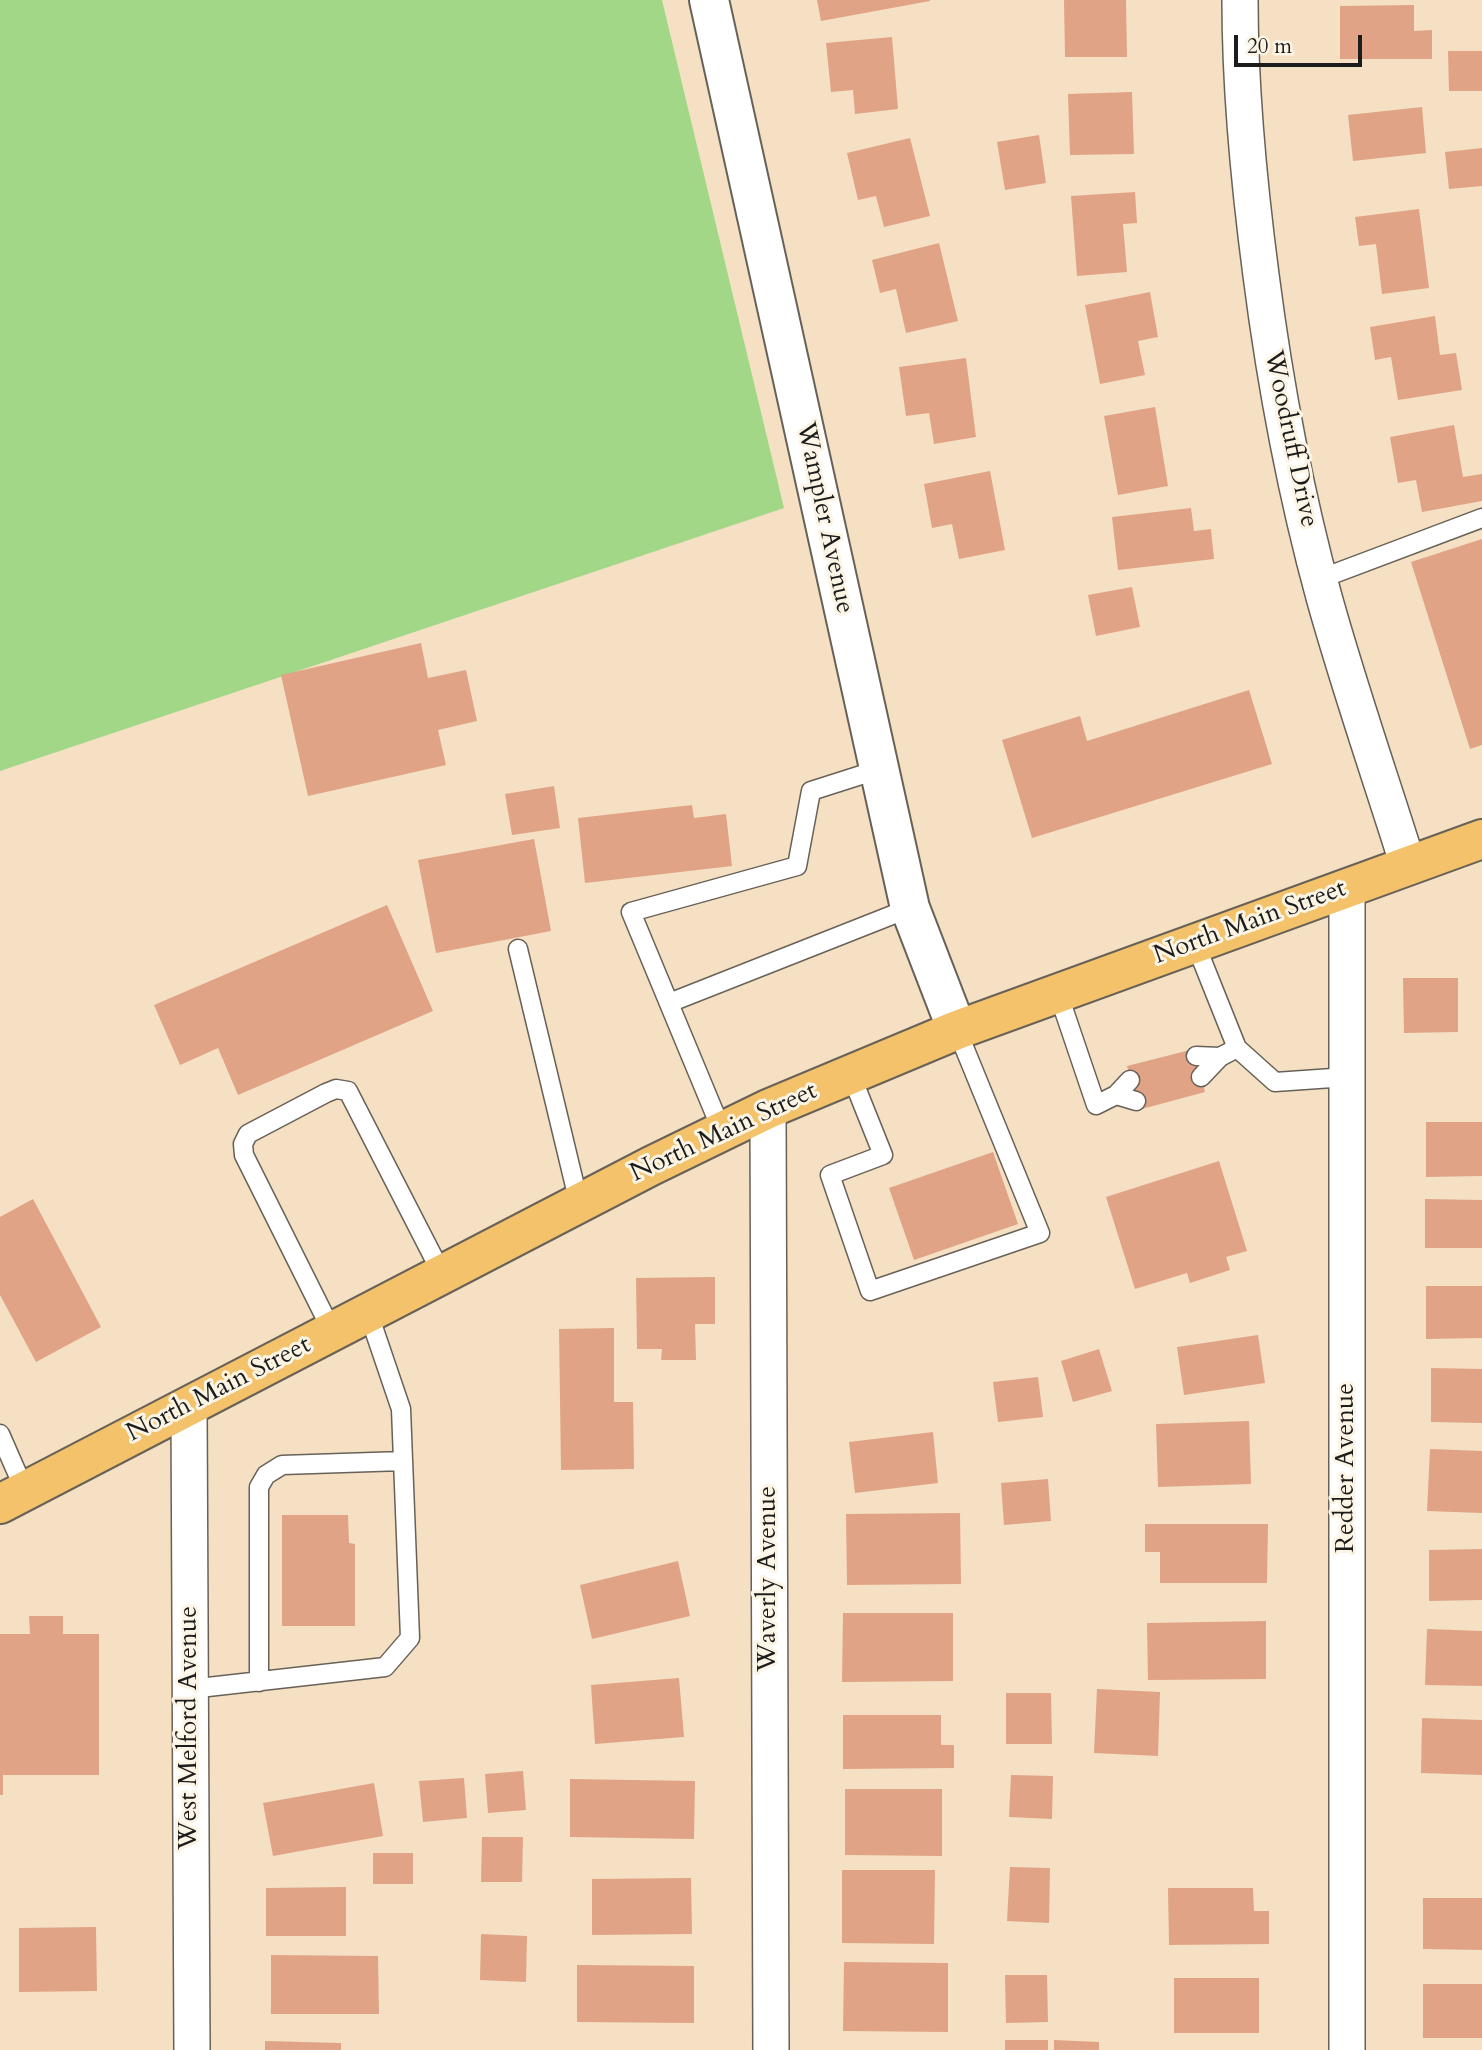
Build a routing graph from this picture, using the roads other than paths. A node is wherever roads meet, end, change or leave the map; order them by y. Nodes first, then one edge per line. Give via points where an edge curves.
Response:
1 (709, 0) edge
2 (1240, 0) edge
3 (1482, 518) edge
4 (1320, 579) junction
5 (880, 769) junction
6 (1482, 839) edge
7 (1408, 865) junction
8 (1347, 887) junction
9 (911, 908) junction
10 (1195, 943) junction
11 (518, 949) dead end
12 (1058, 993) junction
13 (669, 1003) junction
14 (957, 1030) junction
15 (1237, 1048) junction
16 (1196, 1056) dead end
17 (1220, 1057) junction
18 (851, 1075) junction
19 (1201, 1077) dead end
20 (1347, 1077) junction
21 (1129, 1080) dead end
22 (1116, 1095) junction
23 (1136, 1101) dead end
24 (768, 1109) junction
25 (722, 1131) junction
26 (579, 1203) junction
27 (442, 1274) junction
28 (368, 1312) junction
29 (332, 1331) junction
30 (189, 1406) junction
31 (0, 1434) edge
32 (403, 1461) junction
33 (13, 1497) edge
34 (259, 1682) junction
35 (190, 1689) junction
36 (192, 2050) edge
37 (771, 2050) edge
38 (1347, 2050) edge

1 - 5 street, Wampler Avenue
2 - 4 street, Woodruff Drive via 1250,195 1272,359 1289,454
3 - 4 lane
4 - 7 street, Woodruff Drive
5 - 9 street, Wampler Avenue
5 - 13 lane via 811,791 797,866 631,912
6 - 7 main road, North Main Street
7 - 8 main road, North Main Street
8 - 10 main road, North Main Street
8 - 20 street, Redder Avenue
9 - 13 lane
9 - 14 street, Wampler Avenue
10 - 12 main road, North Main Street
10 - 15 lane
11 - 26 lane
12 - 14 main road, North Main Street
12 - 22 lane via 1096,1105
13 - 25 lane
14 - 18 main road, North Main Street
14 - 18 lane via 1040,1233 870,1291 830,1175 883,1155
15 - 17 lane
15 - 20 lane via 1275,1082
16 - 17 lane
17 - 19 lane
18 - 24 main road, North Main Street
20 - 38 street, Redder Avenue
21 - 22 lane
22 - 23 lane
24 - 25 main road, North Main Street
24 - 37 street, Waverly Avenue
25 - 26 main road, North Main Street
26 - 27 main road, North Main Street
27 - 28 main road, North Main Street
27 - 29 lane via 348,1091 326,1093 248,1134 243,1144 244,1155
28 - 29 main road, North Main Street
28 - 32 lane via 401,1409
29 - 30 main road, North Main Street
30 - 33 main road, North Main Street
30 - 35 street, West Melford Avenue
31 - 33 lane
32 - 34 lane via 410,1638 385,1667
32 - 34 lane via 282,1465 266,1475 259,1487
34 - 35 lane
35 - 36 street, West Melford Avenue

